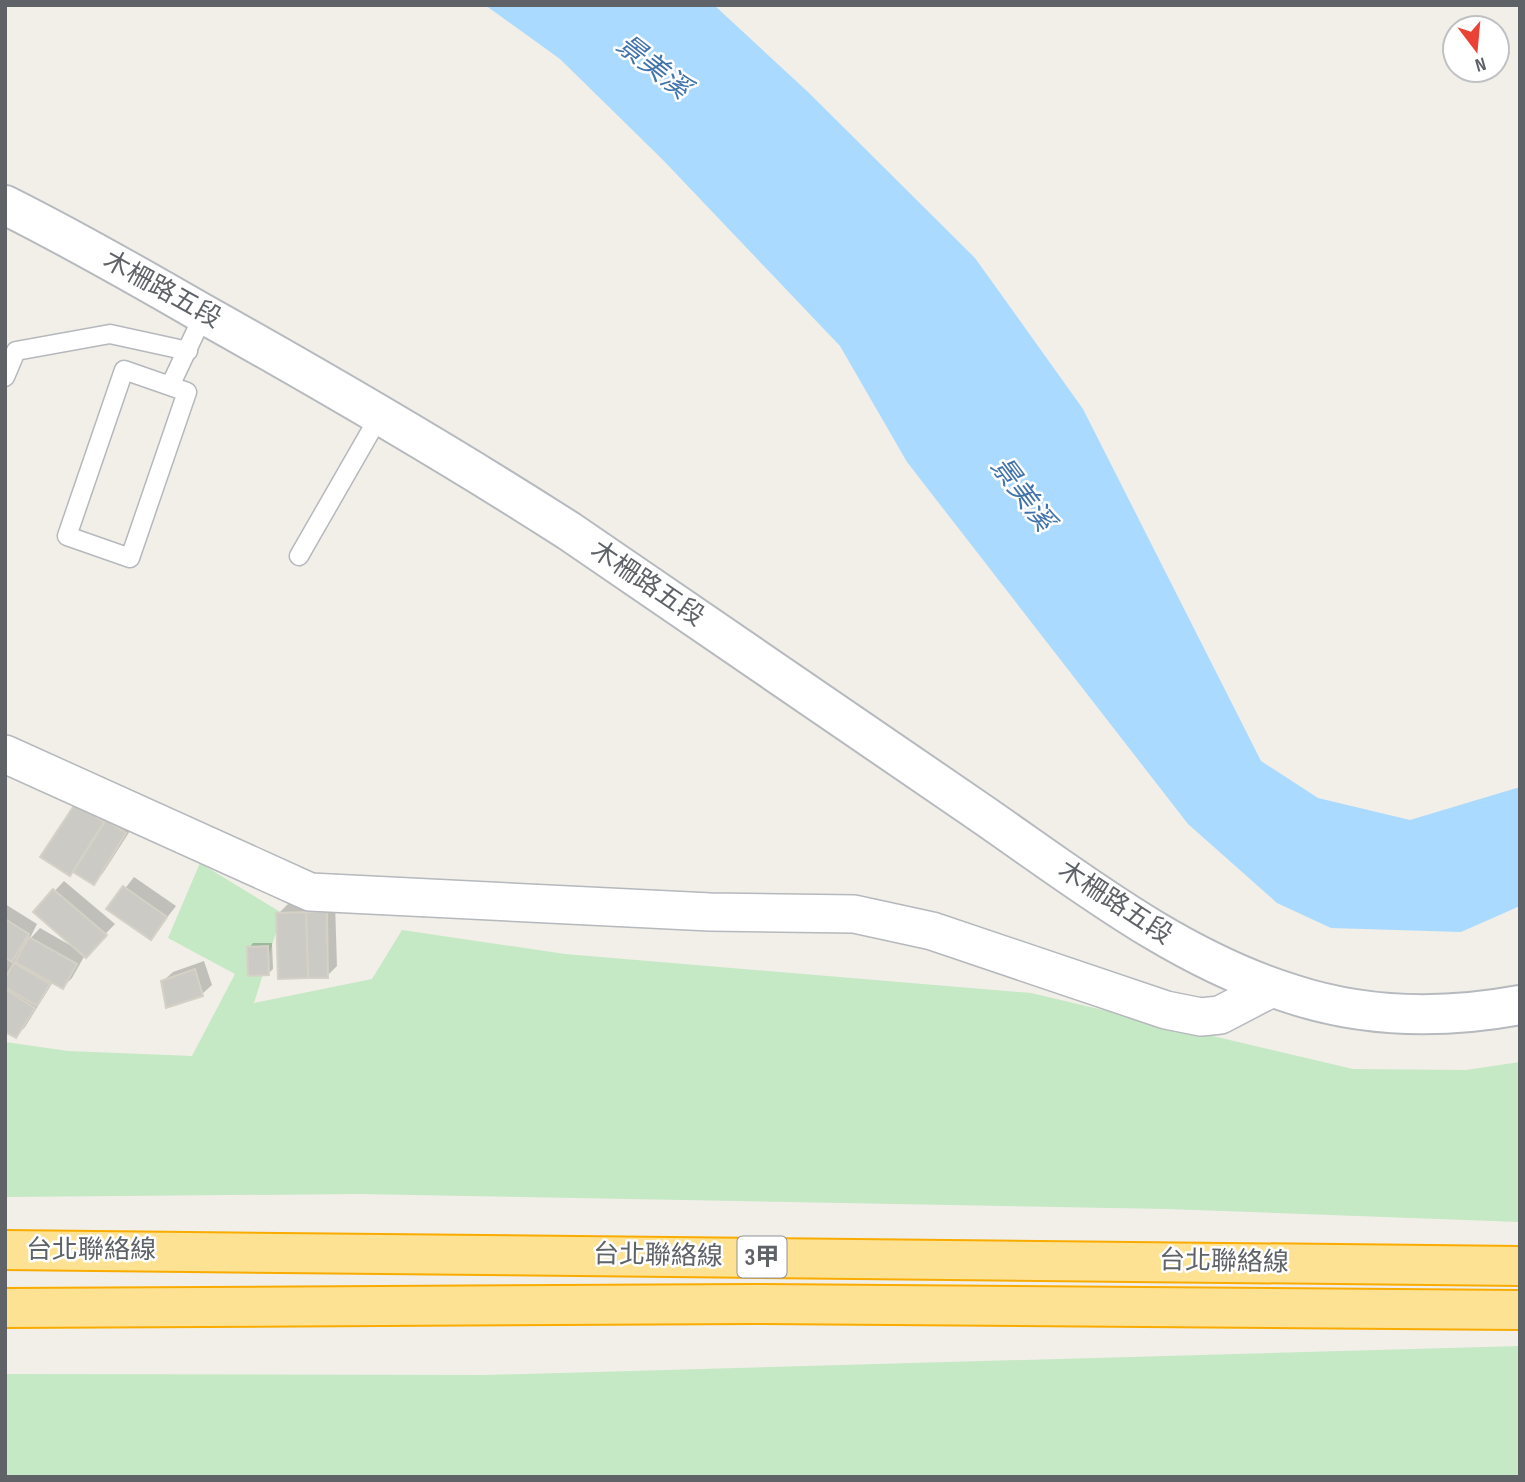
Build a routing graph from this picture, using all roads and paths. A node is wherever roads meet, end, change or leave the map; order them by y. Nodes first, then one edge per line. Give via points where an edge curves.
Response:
1 (5, 205) edge
2 (204, 314) junction
3 (188, 351) junction
4 (5, 377) edge
5 (170, 386) junction
6 (380, 415) junction
7 (299, 555) dead end
8 (5, 754) edge
9 (1272, 988) junction
10 (1520, 1005) edge
11 (5, 1250) edge
12 (1520, 1266) edge
13 (5, 1308) edge
14 (62, 1308) junction
15 (1520, 1310) edge
16 (5, 1315) edge

1 - 2 main road, 木柵路五段
2 - 3 lane
2 - 6 main road, 木柵路五段
3 - 4 lane via 110,334 16,351
3 - 5 lane
5 - 5 lane via 124,370 66,536 130,558 187,392
6 - 7 lane
6 - 9 main road, 木柵路五段 via 569,531 1133,916 1186,949
8 - 9 street via 310,892 710,912 854,914 932,931 1166,1010 1202,1017 1220,1015
9 - 10 main road, 木柵路五段 via 1318,1002 1387,1013 1460,1013
11 - 12 highway, 台北聯絡線 / 3甲
13 - 14 highway, 台北聯絡線 / 3甲
14 - 15 highway, 台北聯絡線 / 3甲 via 766,1304
14 - 16 highway

